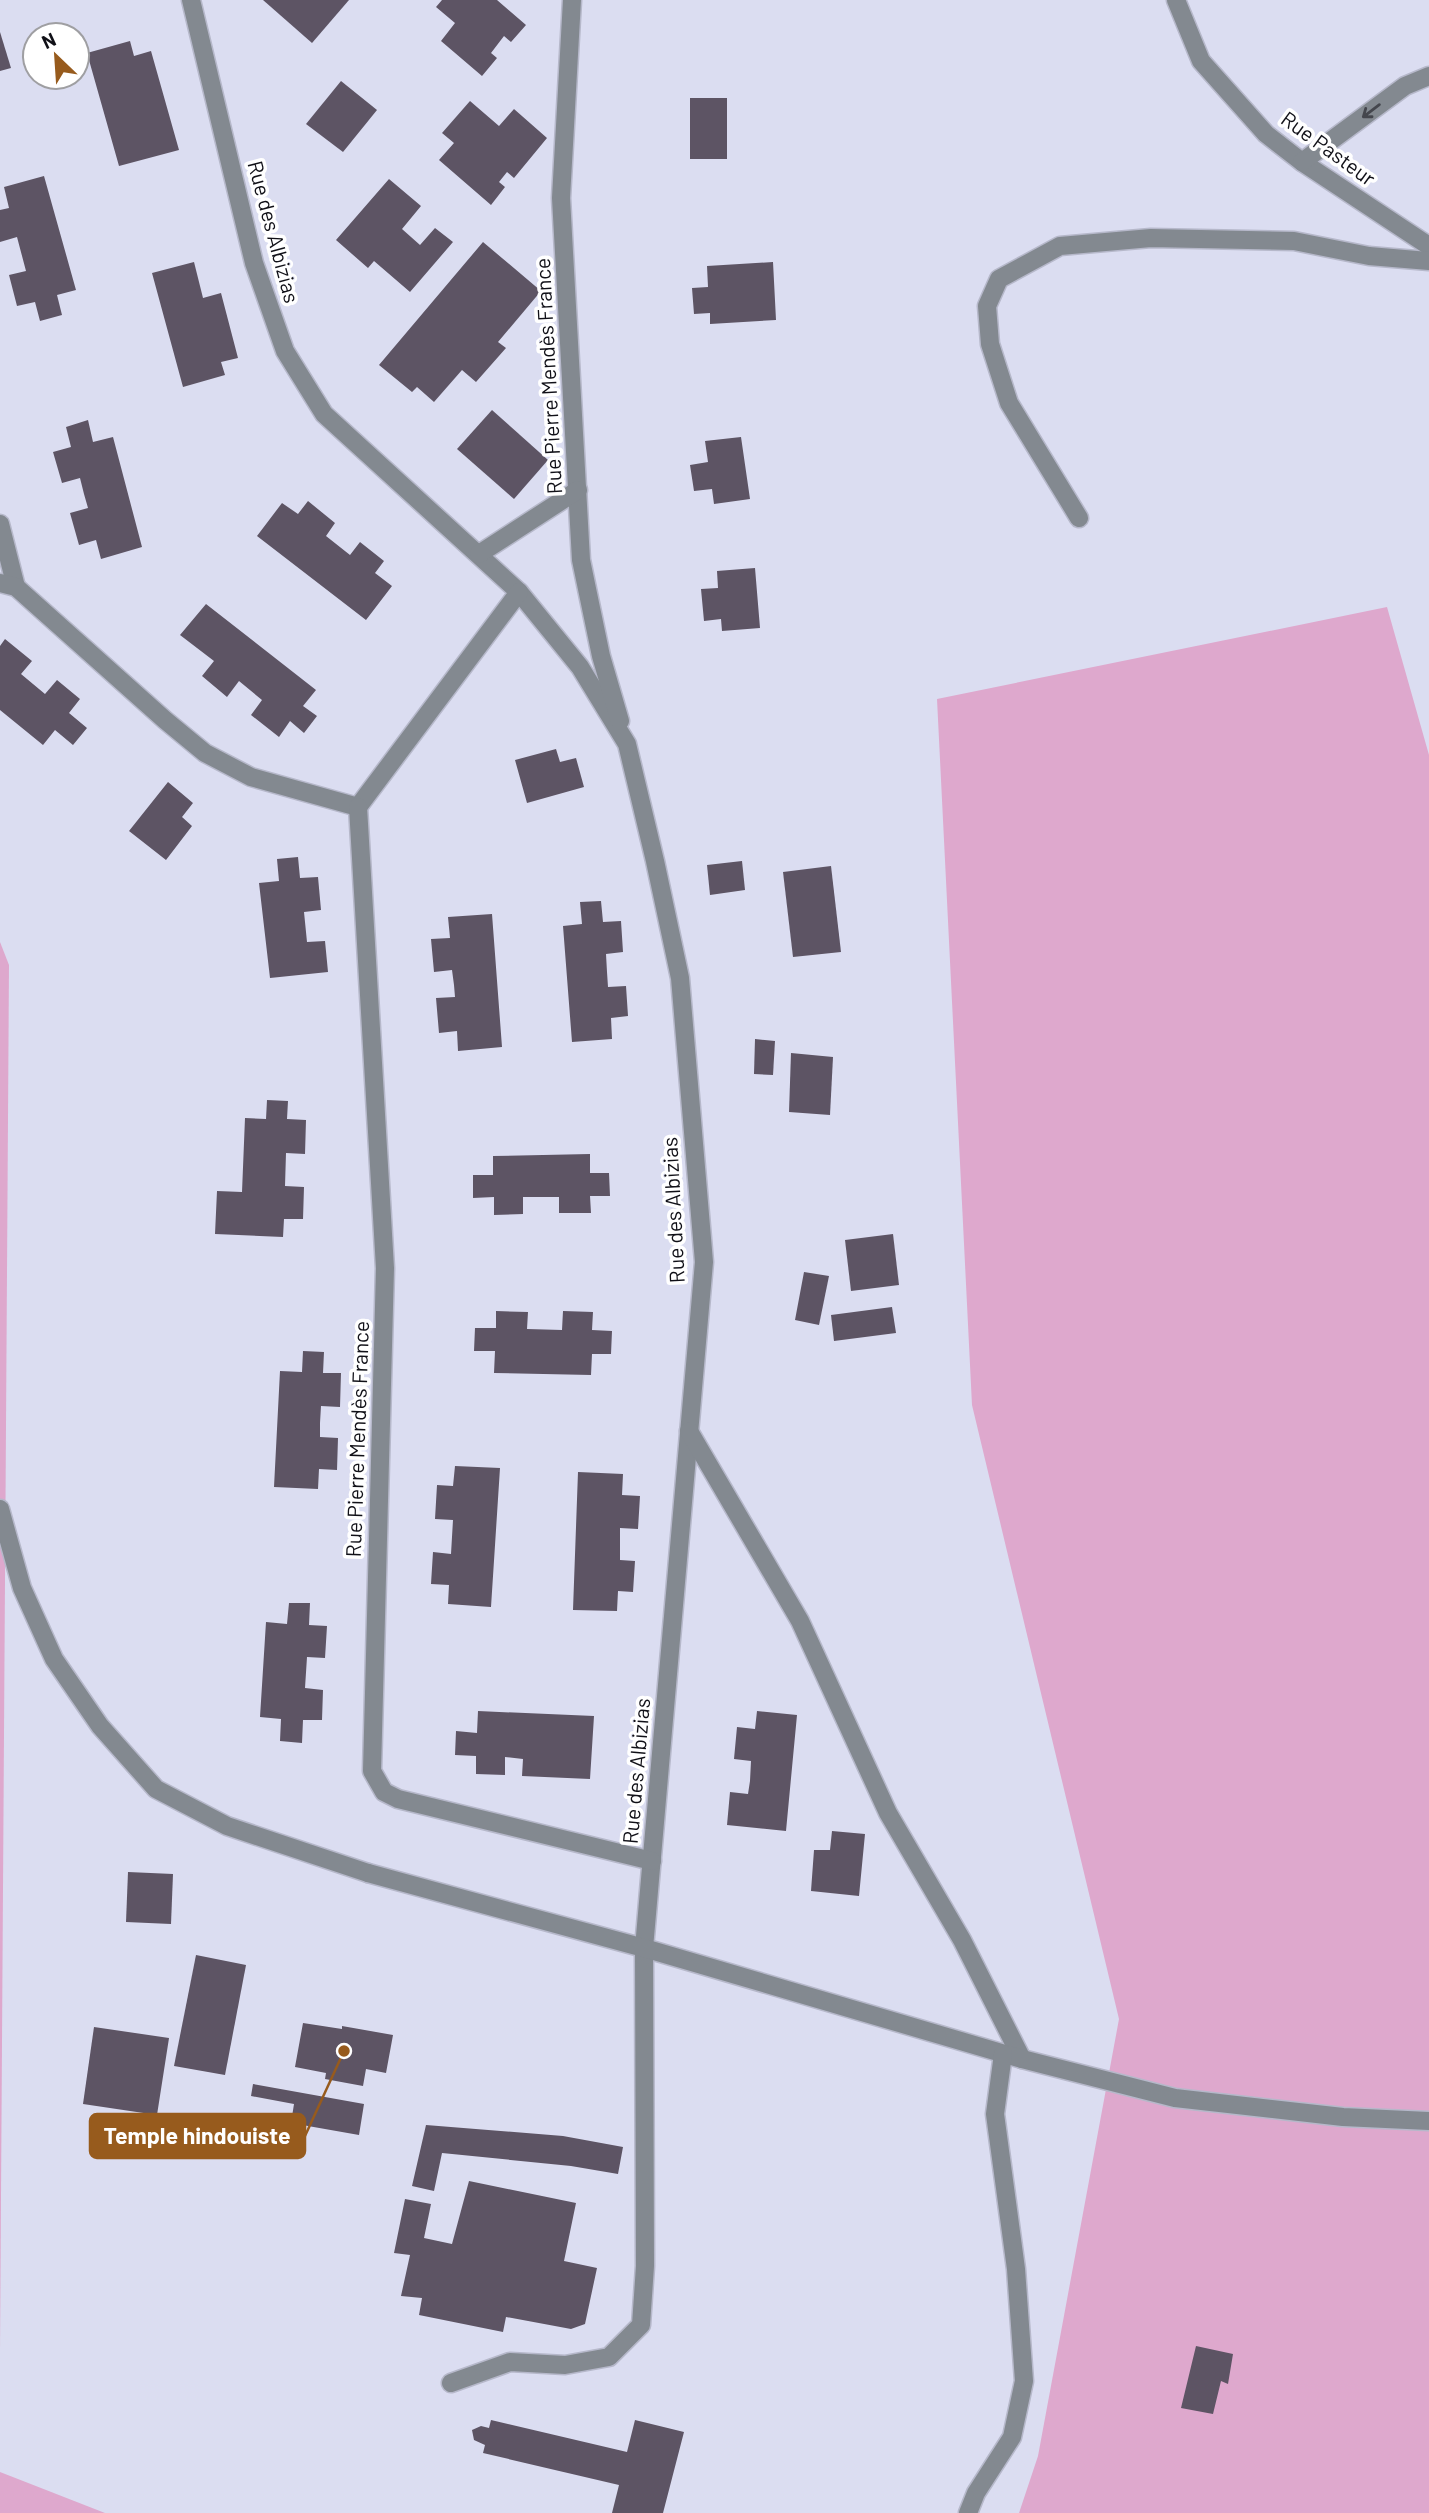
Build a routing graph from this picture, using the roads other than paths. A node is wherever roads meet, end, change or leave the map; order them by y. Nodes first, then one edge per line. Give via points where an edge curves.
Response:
1 (191, 0) edge
2 (572, 0) edge
3 (1176, 0) edge
4 (1429, 76) edge
5 (1302, 162) junction
6 (1429, 246) edge
7 (1429, 261) edge
8 (578, 490) junction
9 (1079, 518) dead end
10 (0, 524) edge
11 (479, 554) junction
12 (8, 585) edge
13 (519, 592) junction
14 (627, 744) junction
15 (358, 807) junction
16 (690, 1431) junction
17 (0, 1509) edge
18 (652, 1861) junction
19 (644, 1948) junction
20 (1003, 2054) junction
21 (1022, 2059) junction
22 (1429, 2121) edge
23 (451, 2383) dead end
24 (968, 2513) edge

1 - 11 street, Rue des Albizias via 254,263 285,351 324,414
2 - 8 street, Rue Pierre Mendès France via 561,198
3 - 5 street, Rue Pasteur via 1201,61 1266,134
4 -> 5 street via 1405,86
5 - 6 street, Rue Pasteur
7 - 9 street via 1369,257 1294,241 1151,238 1060,246 999,279 987,306 990,344 1009,403
8 - 11 street
8 - 14 street, Rue Pierre Mendès France via 581,560 601,656
10 - 12 street
11 - 13 street, Rue des Albizias
12 - 15 street via 205,753 251,776
13 - 14 street, Rue des Albizias via 580,667
13 - 15 street
14 - 16 street, Rue des Albizias via 680,978 704,1262
15 - 18 street, Rue Pierre Mendès France via 386,1268 372,1771 384,1792 398,1799
16 - 18 street, Rue des Albizias
16 - 21 street via 800,1622 888,1813 962,1940
17 - 19 street via 22,1588 54,1660 100,1726 156,1789 227,1826 368,1873
18 - 19 street, Rue des Albizias
19 - 20 street
19 - 23 street, Rue des Albizias via 642,2325 609,2357 565,2365 510,2362
20 - 21 street
20 - 24 street via 995,2113 1016,2269 1024,2381 1012,2437
21 - 22 street via 1175,2098 1343,2117

